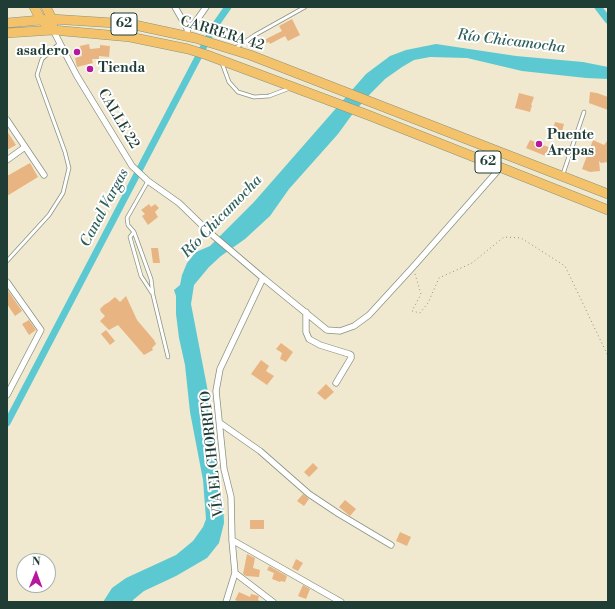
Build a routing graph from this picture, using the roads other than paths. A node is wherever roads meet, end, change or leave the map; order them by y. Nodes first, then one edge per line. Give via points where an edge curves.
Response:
1 (34, 7) edge
2 (46, 7) edge
3 (175, 7) edge
4 (206, 7) edge
5 (304, 7) edge
6 (52, 19) junction
7 (41, 20) junction
8 (7, 23) edge
9 (53, 30) junction
10 (7, 33) edge
11 (190, 34) junction
12 (60, 43) junction
13 (232, 50) junction
14 (221, 60) junction
15 (293, 87) junction
16 (584, 112) dead end
17 (7, 120) edge
18 (25, 147) junction
19 (7, 160) edge
20 (501, 167) junction
21 (44, 175) dead end
22 (562, 176) junction
23 (148, 181) junction
24 (608, 194) edge
25 (608, 210) edge
26 (134, 232) junction
27 (7, 261) edge
28 (262, 278) junction
29 (7, 282) edge
30 (153, 295) junction
31 (306, 312) junction
32 (168, 357) dead end
33 (336, 383) dead end
34 (7, 395) edge
35 (220, 423) junction
36 (232, 540) junction
37 (391, 545) dead end
38 (235, 573) junction
39 (226, 602) edge
40 (273, 602) edge
41 (341, 602) edge

1 - 7 main road
2 - 6 main road
3 - 11 street
4 - 11 street
5 - 13 lane
6 - 7 main road, CARRERA 42 / 62
6 - 9 main road
6 - 11 main road, CARRERA 42 / 62 via 130,24
7 - 8 main road, CARRERA 42 / 62
7 - 9 main road
9 - 10 main road, CARRERA 42 / 62
9 - 12 street, CALLE 22
9 - 14 main road, CARRERA 42 / 62 via 130,37 188,49
11 - 13 main road, CARRERA 42 / 62
12 - 23 street, CALLE 22 via 132,166
12 - 27 lane via 42,60 37,75 65,152 68,168 63,193 49,216
13 - 22 main road, CARRERA 42 / 62
14 - 15 main road, CARRERA 42 / 62
14 - 15 lane via 229,82 238,92 261,97
15 - 20 main road, CARRERA 42 / 62
16 - 22 lane
17 - 18 street
18 - 19 street
18 - 21 street
20 - 25 main road, 62
20 - 31 street via 369,315 354,326 340,331 327,330
22 - 24 main road, 62
23 - 26 lane via 127,218 128,225
23 - 28 street via 178,203
26 - 30 lane via 151,279
26 - 30 lane via 130,237 141,276
28 - 31 street
28 - 35 street, VÍA EL CHORRITO via 220,369 216,391
29 - 34 street via 41,330
30 - 32 lane
31 - 33 street via 306,332 309,339 351,356
35 - 36 street, VÍA EL CHORRITO via 224,469 232,497
35 - 37 street via 260,450 309,494
36 - 38 street, VÍA EL CHORRITO
36 - 41 street
38 - 39 street, VÍA EL CHORRITO
38 - 40 street

